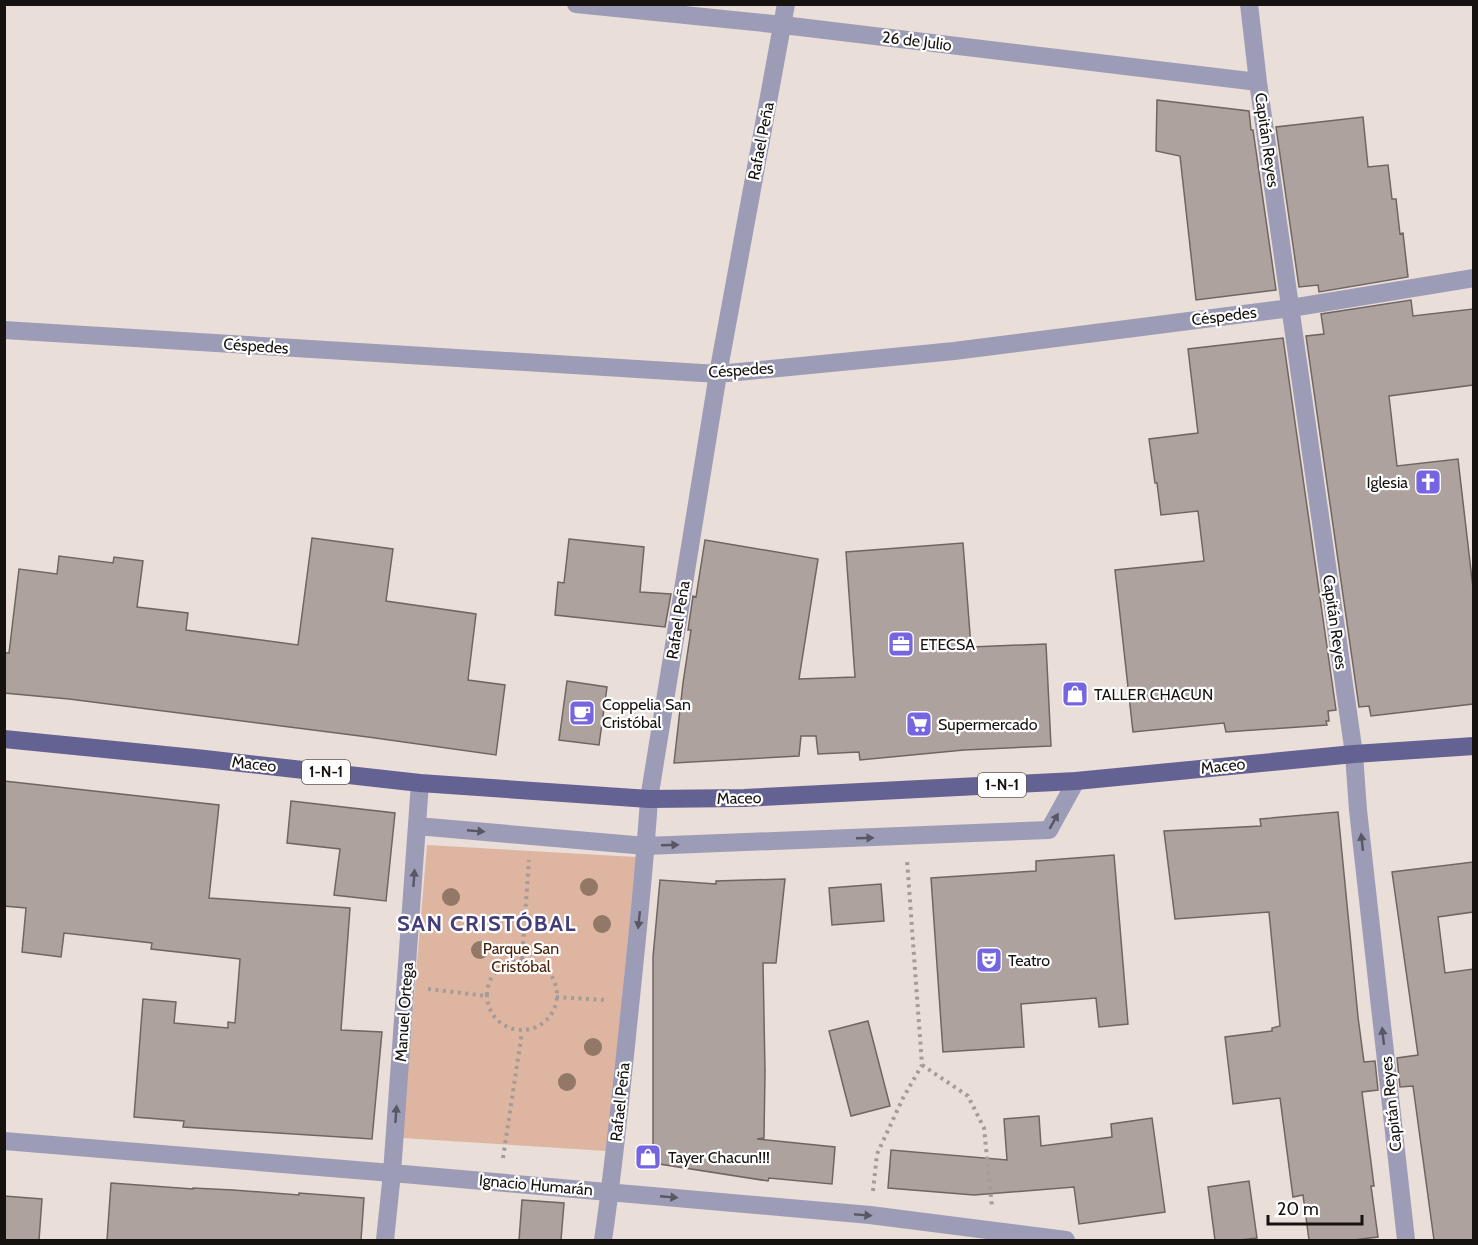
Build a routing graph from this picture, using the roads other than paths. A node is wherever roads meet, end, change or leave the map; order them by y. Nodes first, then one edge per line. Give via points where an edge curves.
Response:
1 (576, 4) edge
2 (786, 4) edge
3 (1249, 4) edge
4 (783, 25) junction
5 (1258, 82) junction
6 (1473, 278) edge
7 (1291, 308) junction
8 (4, 330) edge
9 (718, 374) junction
10 (4, 739) edge
11 (1473, 746) edge
12 (1353, 754) junction
13 (1077, 781) junction
14 (420, 783) junction
15 (649, 799) junction
16 (417, 826) junction
17 (646, 846) junction
18 (4, 1141) edge
19 (392, 1173) junction
20 (610, 1192) junction
21 (385, 1240) edge
22 (603, 1240) edge
23 (1066, 1240) edge
24 (1406, 1240) edge

1 - 4 street, 26 de Julio
2 - 4 street, Rafael Peña
3 - 5 street, Capitán Reyes
4 - 5 street, 26 de Julio
4 - 9 street, Rafael Peña
5 - 7 street, Capitán Reyes
6 - 7 street, Céspedes
7 - 9 street, Céspedes via 954,351
7 - 12 street, Capitán Reyes
8 - 9 street, Céspedes
9 - 15 street, Rafael Peña
10 - 14 main road, Maceo / 1-N-1
11 - 12 main road, Maceo / 1-N-1
12 - 13 main road, Maceo / 1-N-1
24 -> 12 street, Capitán Reyes
13 - 15 main road, Maceo / 1-N-1
17 -> 13 street via 1049,830
14 - 15 main road, Maceo / 1-N-1
14 - 16 street, Manuel Ortega
15 - 17 street, Rafael Peña
16 -> 17 street
19 -> 16 street, Manuel Ortega
17 -> 20 street, Rafael Peña
18 - 19 street, Ignacio Humarán
19 - 20 street, Ignacio Humarán
19 - 21 street, Manuel Ortega
20 - 22 street, Rafael Peña
20 -> 23 street, Ignacio Humarán via 870,1215

